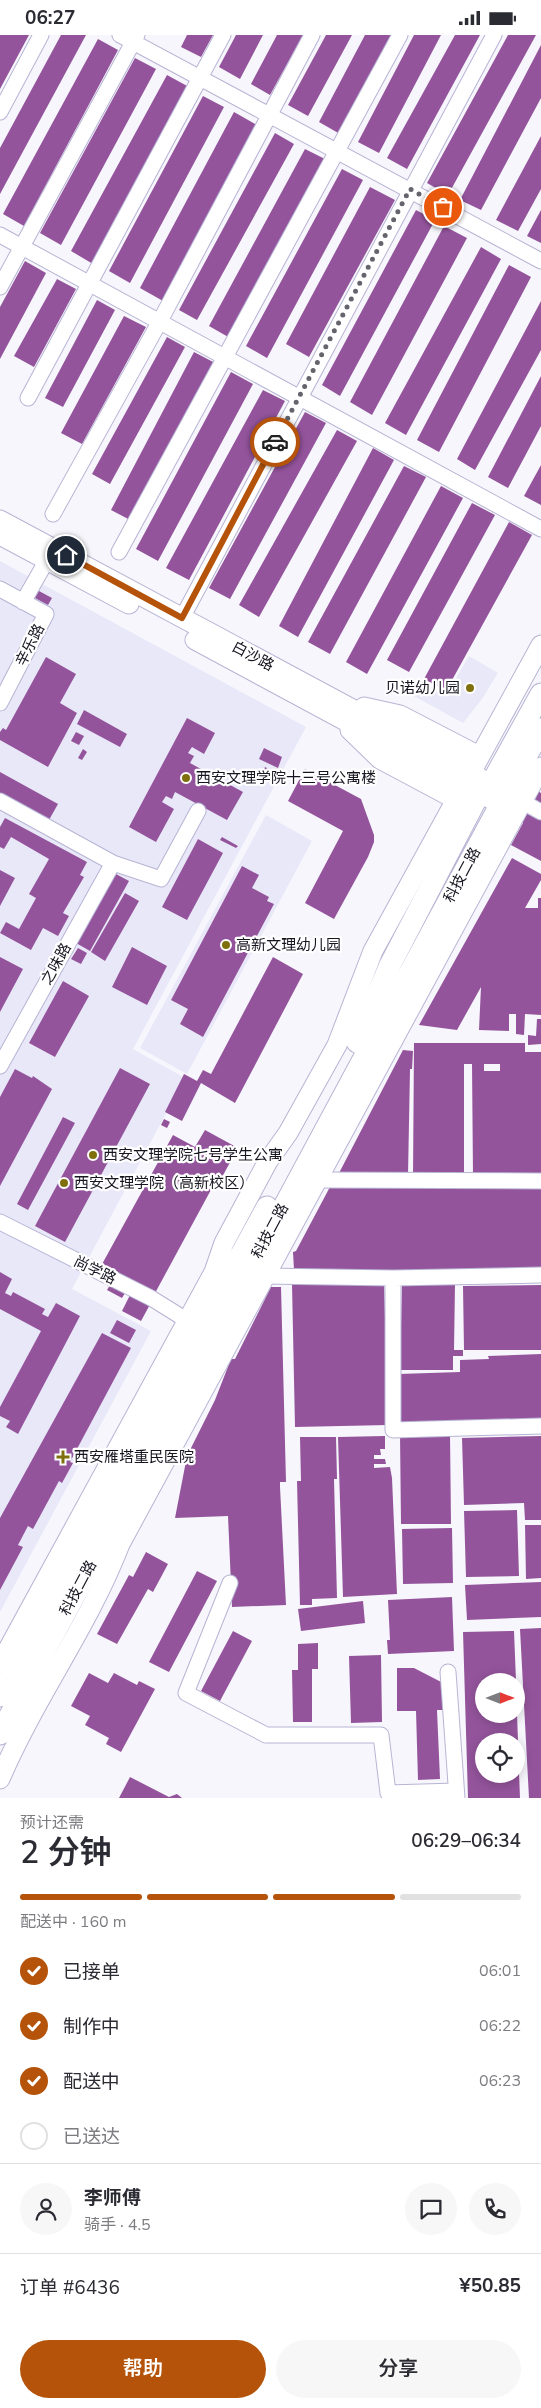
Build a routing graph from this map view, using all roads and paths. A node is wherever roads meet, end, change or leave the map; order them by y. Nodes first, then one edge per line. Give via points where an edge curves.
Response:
1 (41, 35) edge
2 (223, 35) edge
3 (312, 35) edge
4 (400, 35) edge
5 (494, 35) edge
6 (130, 37) edge
7 (200, 78) junction
8 (0, 112) edge
9 (269, 116) junction
10 (338, 152) junction
11 (410, 189) junction
12 (0, 235) edge
13 (22, 247) junction
14 (541, 261) edge
15 (90, 283) junction
16 (0, 287) edge
17 (160, 321) junction
18 (225, 356) junction
19 (300, 396) junction
20 (28, 397) dead end
21 (53, 514) dead end
22 (0, 520) edge
23 (541, 529) edge
24 (0, 535) edge
25 (119, 552) dead end
26 (47, 560) junction
27 (0, 589) edge
28 (23, 602) junction
29 (182, 618) junction
30 (541, 645) edge
31 (541, 694) edge
32 (0, 703) edge
33 (338, 709) junction
34 (541, 729) edge
35 (541, 767) edge
36 (485, 787) junction
37 (0, 801) edge
38 (198, 811) dead end
39 (541, 812) edge
40 (112, 863) junction
41 (0, 1066) edge
42 (318, 1180) junction
43 (541, 1181) edge
44 (0, 1223) edge
45 (541, 1275) edge
46 (265, 1276) junction
47 (393, 1278) junction
48 (188, 1321) junction
49 (541, 1427) edge
50 (230, 1583) dead end
51 (0, 1664) edge
52 (448, 1672) dead end
53 (0, 1696) edge
54 (0, 1734) edge
55 (0, 1779) edge
56 (457, 1794) edge

1 - 8 street
2 - 7 street
3 - 9 street
4 - 10 street
5 - 11 street
6 - 7 street
6 - 13 street
7 - 9 street
7 - 15 street
9 - 10 street
9 - 17 street
10 - 11 street
10 - 18 street
11 - 14 street
11 - 19 street
12 - 13 street
13 - 15 street
13 - 16 street
15 - 17 street
15 - 20 street
17 - 18 street
17 - 21 street
18 - 19 street
18 - 25 street
19 - 23 street
19 - 29 street
22 - 29 street, 白沙路
24 - 26 street, 白沙路
26 - 28 street
26 - 33 street, 白沙路
27 - 28 street
28 - 32 street, 辛乐路 via 46,614
29 - 33 street, 白沙路
30 - 36 street
31 - 36 main road, 科技二路
33 - 36 street, 白沙路
33 - 36 street via 380,759
34 - 36 main road, 科技二路
35 - 36 street
36 - 39 street
36 - 42 street
36 - 48 street via 373,951 337,1045 228,1235 214,1272
36 - 53 main road, 科技二路 via 390,965 365,1026
36 - 54 main road, 科技二路
37 - 40 street
38 - 40 street via 161,879
40 - 41 street, 之味路
42 - 43 street
42 - 46 street
44 - 48 street, 尚学路 via 151,1298
45 - 47 street
46 - 47 street
46 - 55 street via 120,1544 105,1585 47,1683
47 - 49 street via 393,1430
48 - 51 street
50 - 56 street via 186,1693 266,1735 381,1735 388,1793
52 - 56 street

